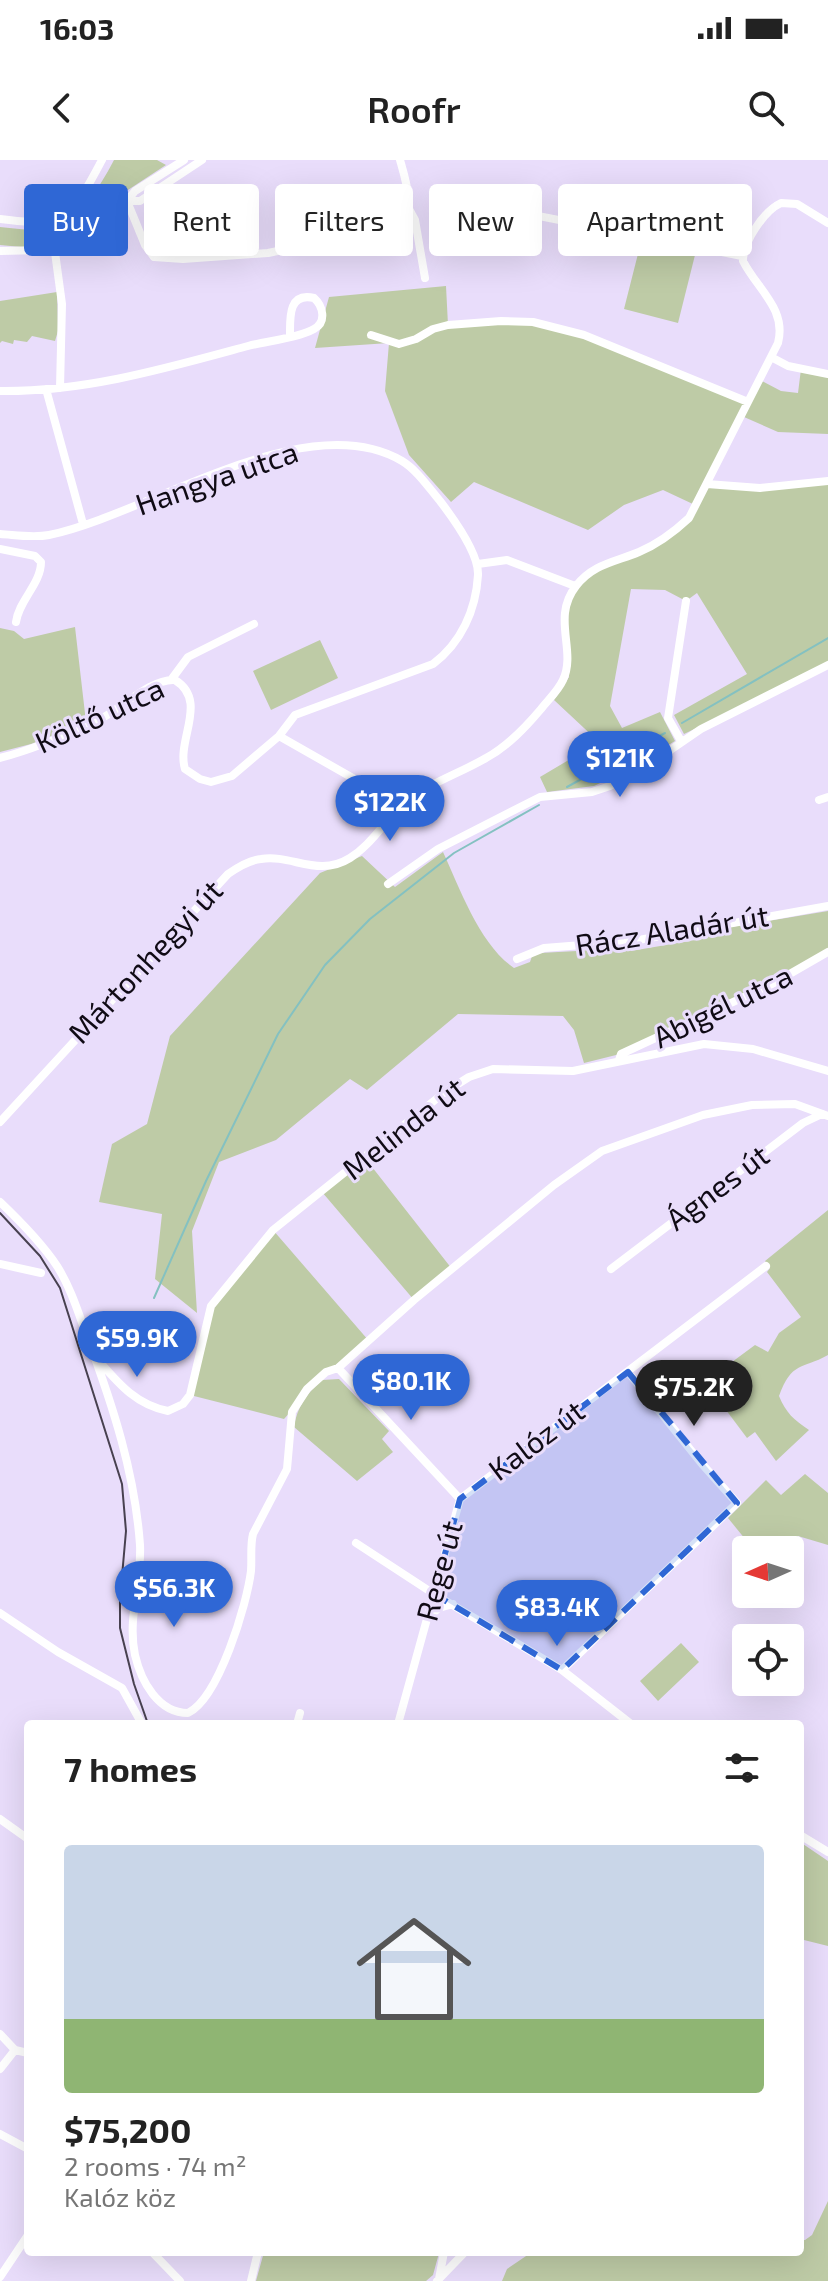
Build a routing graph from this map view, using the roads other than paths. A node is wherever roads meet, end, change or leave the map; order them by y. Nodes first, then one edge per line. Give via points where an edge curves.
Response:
1 (102, 160) edge
2 (184, 160) edge
3 (202, 160) edge
4 (400, 160) edge
5 (404, 184) edge
6 (128, 200) edge
7 (128, 201) edge
8 (128, 203) edge
9 (413, 216) edge
10 (0, 219) edge
11 (828, 223) edge
12 (752, 238) edge
13 (24, 250) edge
14 (0, 251) edge
15 (275, 252) edge
16 (55, 256) edge
17 (742, 256) edge
18 (425, 278) dead end
19 (371, 335) dead end
20 (290, 336) junction
21 (771, 357) junction
22 (828, 374) edge
23 (60, 388) junction
24 (46, 389) junction
25 (0, 391) edge
26 (748, 402) junction
27 (828, 481) edge
28 (707, 484) junction
29 (83, 524) junction
30 (0, 534) edge
31 (0, 549) edge
32 (478, 564) junction
33 (575, 586) junction
34 (686, 601) dead end
35 (16, 622) dead end
36 (254, 624) dead end
37 (828, 665) edge
38 (171, 680) junction
39 (279, 736) junction
40 (681, 741) junction
41 (0, 758) edge
42 (402, 806) junction
43 (388, 884) dead end
44 (828, 906) edge
45 (828, 952) edge
46 (517, 959) dead end
47 (619, 1060) junction
48 (828, 1071) edge
49 (825, 1115) edge
50 (0, 1122) edge
51 (0, 1202) edge
52 (0, 1264) edge
53 (766, 1266) dead end
54 (611, 1269) dead end
55 (41, 1273) dead end
56 (93, 1353) junction
57 (338, 1368) junction
58 (628, 1372) junction
59 (460, 1499) junction
60 (356, 1543) dead end
61 (434, 1594) junction
62 (187, 1595) dead end
63 (136, 1599) junction
64 (454, 1604) junction
65 (0, 1613) edge
66 (427, 1618) junction
67 (562, 1670) junction
68 (181, 1713) junction
69 (300, 1713) dead end
70 (140, 1720) edge
71 (182, 1720) edge
72 (298, 1720) edge
73 (399, 1720) edge
74 (626, 1720) edge
75 (0, 1819) edge
76 (24, 1836) edge
77 (804, 1837) edge
78 (828, 1852) edge
79 (0, 2034) edge
80 (15, 2050) junction
81 (24, 2052) edge
82 (0, 2069) edge
83 (0, 2134) edge
84 (24, 2147) edge
85 (24, 2241) edge
86 (156, 2256) edge
87 (257, 2256) edge
88 (443, 2256) edge
89 (461, 2256) edge
90 (0, 2277) edge
91 (438, 2280) edge
92 (180, 2281) edge
93 (251, 2281) edge

1 - 10 street via 82,198 68,212 35,223
2 - 6 street
3 - 7 street via 140,201
4 - 5 street
8 - 15 street via 150,254 160,259
9 - 18 street
11 - 12 street via 797,204 781,203 765,215
13 - 14 street
16 - 23 street via 62,304
17 - 21 street via 780,320
19 - 26 street via 399,344 448,325 533,322 584,335
20 - 20 street via 294,302 314,298 322,313 318,326
20 - 23 street via 114,380
21 - 22 street
21 - 26 street
23 - 24 street
24 - 25 street
24 - 29 street
26 - 28 street
27 - 28 street via 760,488
28 - 33 street via 689,518 672,534 639,552 604,562
29 - 30 street, Hangya utca via 48,535
29 - 32 street, Hangya utca via 267,455 344,446 377,452 408,466 445,508
31 - 35 street via 41,562
32 - 33 street via 507,560
32 - 39 street, Költő utca via 472,607 446,654 422,668 308,708
33 - 42 street, Mártonhegyi út via 565,608 566,673 557,691 504,747
34 - 40 street via 668,718
36 - 38 street via 188,657
37 - 40 street
38 - 39 street, Költő utca via 185,688 191,703 182,753 191,775 211,782 232,776
38 - 41 street, Költő utca via 158,681 79,729
39 - 42 street
40 - 43 street via 610,786 540,797 438,849
42 - 50 street, Mártonhegyi út via 346,861 316,867 261,859 228,874
44 - 46 street, Rácz Aladár út via 633,941 544,948
45 - 47 street, Abigél utca via 621,1054
47 - 48 street, Melinda út via 682,1047 732,1045
47 - 56 street, Melinda út via 573,1071 484,1070 445,1092 273,1230 236,1273 211,1306 190,1395 175,1409 153,1407 119,1385
49 - 54 street, Ágnes út via 803,1123
49 - 57 street via 782,1103 738,1107 602,1151 531,1204
51 - 56 street via 59,1269
52 - 55 street
53 - 58 street, Kalóz út
56 - 63 street via 135,1497 140,1563
57 - 59 street, Rege út
57 - 68 street via 307,1389 292,1412 287,1469 253,1534 251,1569 235,1635 202,1703
58 - 59 street, Kalóz út
58 - 67 street via 737,1503
59 - 61 street, Rege út
60 - 61 street
61 - 64 street
61 - 66 street, Rege út
62 - 63 street via 178,1613
63 - 68 street via 132,1633 140,1669 156,1698
64 - 66 street
64 - 67 street
65 - 70 street via 122,1688
66 - 73 street, Rege út
67 - 74 street
68 - 71 street
69 - 72 street
75 - 76 street
77 - 78 street
79 - 80 street
80 - 81 street
80 - 82 street
83 - 84 street
85 - 90 street
86 - 92 street
87 - 93 street
88 - 91 street
89 - 91 street

